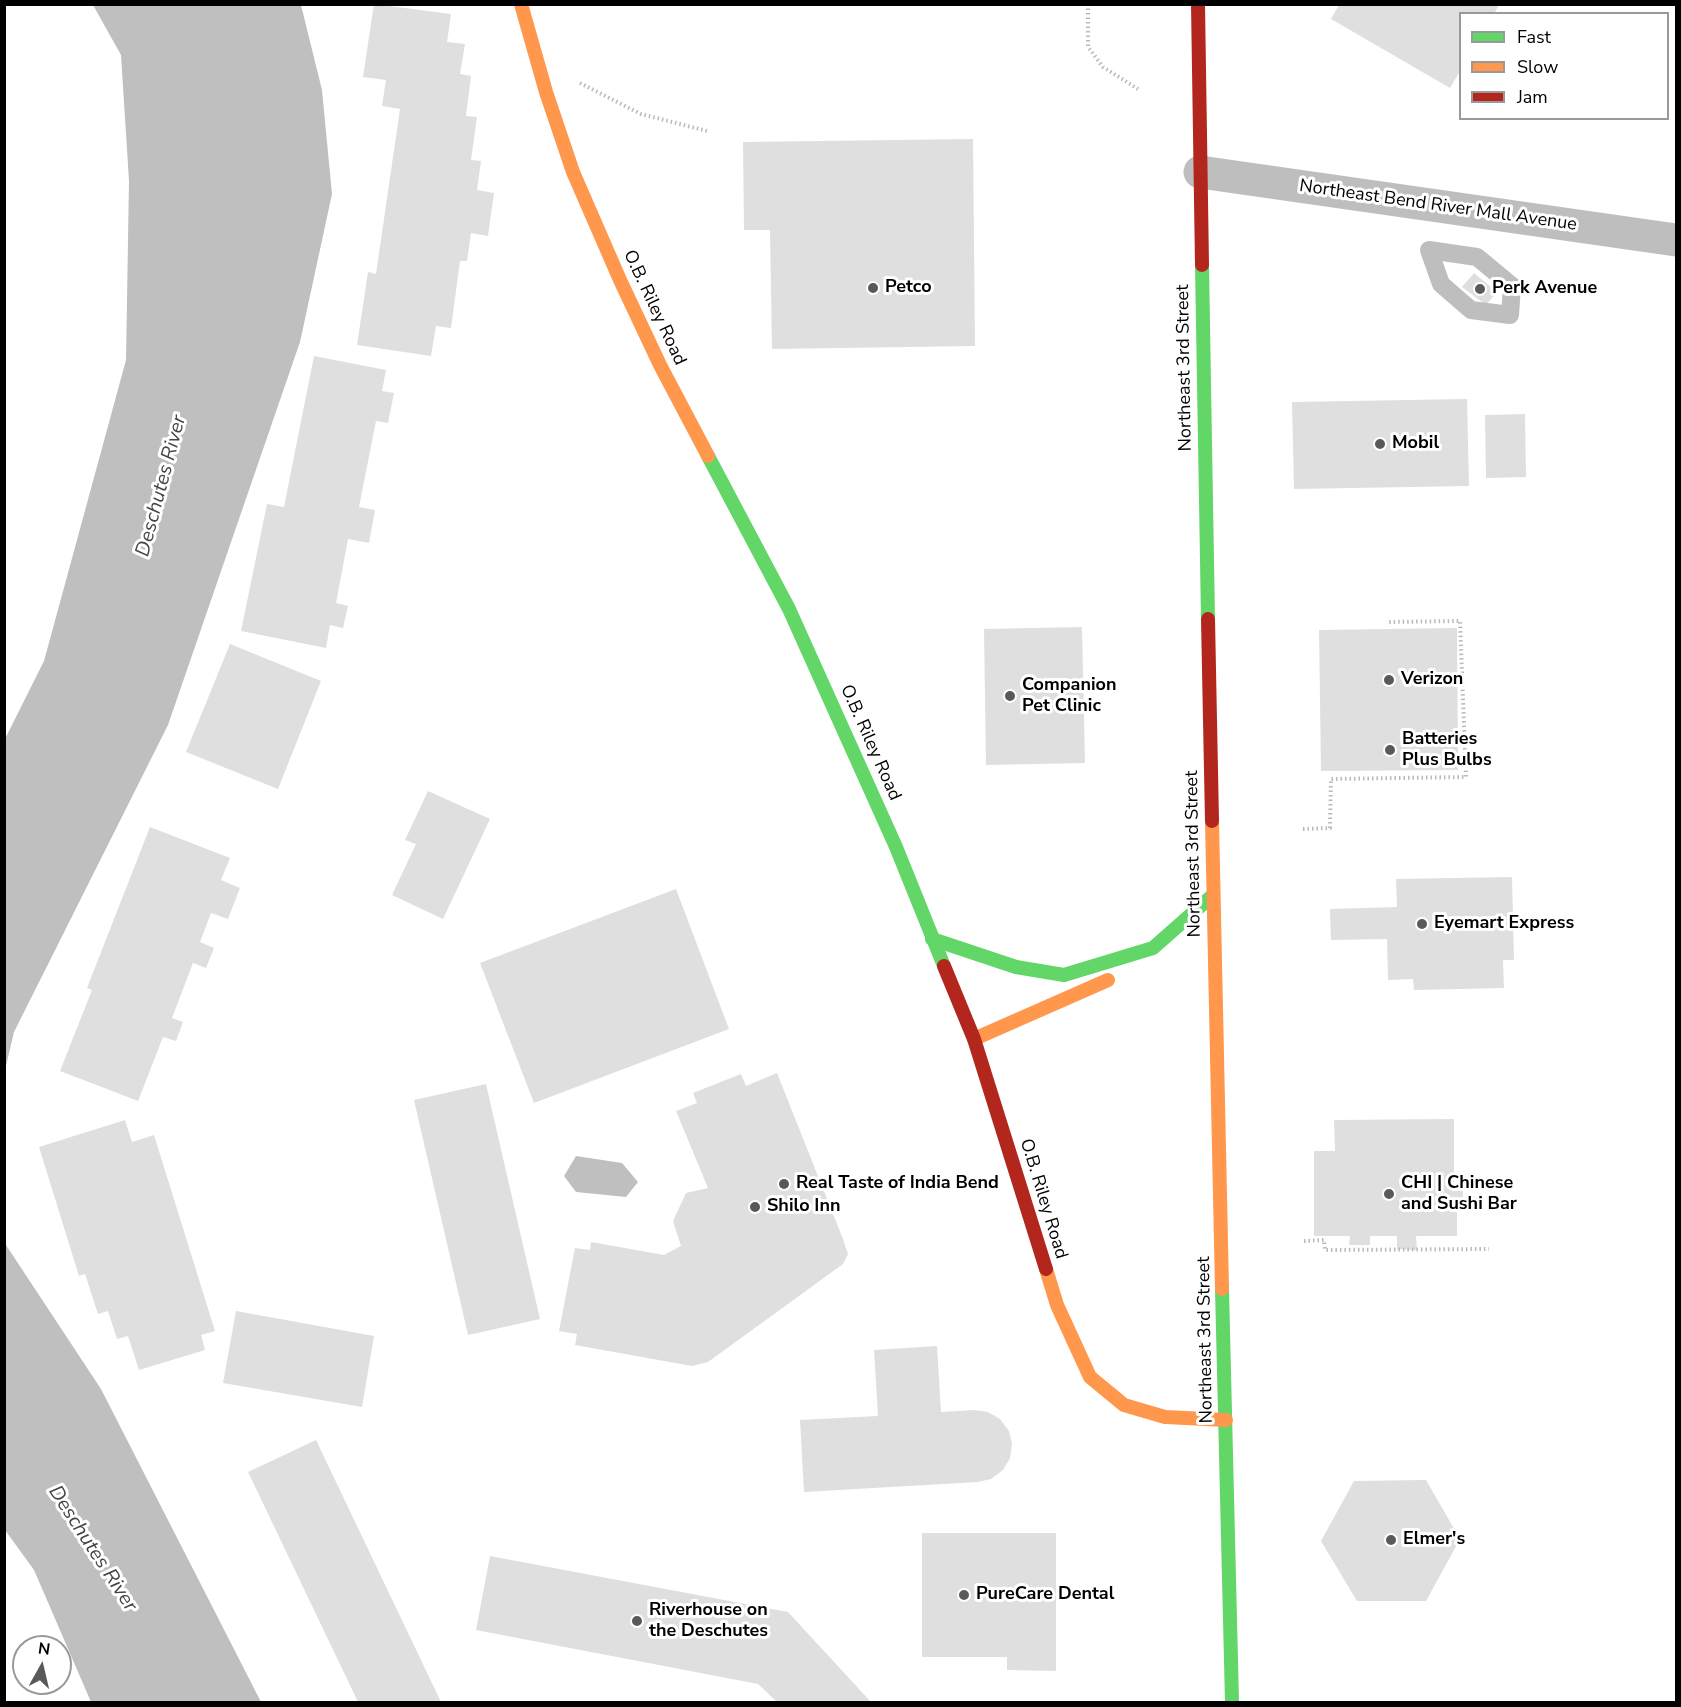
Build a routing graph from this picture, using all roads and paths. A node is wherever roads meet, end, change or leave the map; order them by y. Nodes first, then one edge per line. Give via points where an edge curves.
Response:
1 (521, 4) edge
2 (1088, 4) edge
3 (1198, 4) edge
4 (579, 82) dead end
5 (1138, 90) dead end
6 (707, 131) dead end
7 (1200, 172) junction
8 (1677, 240) edge
9 (1429, 250) joint
10 (1387, 622) dead end
11 (1303, 829) dead end
12 (1213, 895) junction
13 (932, 939) junction
14 (1154, 948) junction
15 (974, 1039) junction
16 (1304, 1241) dead end
17 (1490, 1249) dead end
18 (1226, 1420) junction
19 (1232, 1702) edge

1 - 13 main road, O.B. Riley Road via 573,172 620,280 660,365 789,609 891,836
2 - 5 path via 1088,47 1102,67
3 - 7 main road, Northeast 3rd Street
4 - 6 path via 641,114
7 - 8 street, Northeast Bend River Mall Avenue
7 - 12 main road, Northeast 3rd Street
9 - 9 lane via 1477,257 1512,286 1510,315 1471,310 1441,284
10 - 11 path via 1460,621 1466,777 1332,779 1330,828
12 - 14 main road
12 - 18 main road, Northeast 3rd Street
13 - 14 main road via 1016,967 1064,975
13 - 15 main road, O.B. Riley Road
14 - 15 main road via 1127,970
15 - 18 main road, O.B. Riley Road via 1057,1305 1090,1377 1124,1405 1165,1418
16 - 17 path via 1324,1240 1325,1250
18 - 19 main road, Northeast 3rd Street

